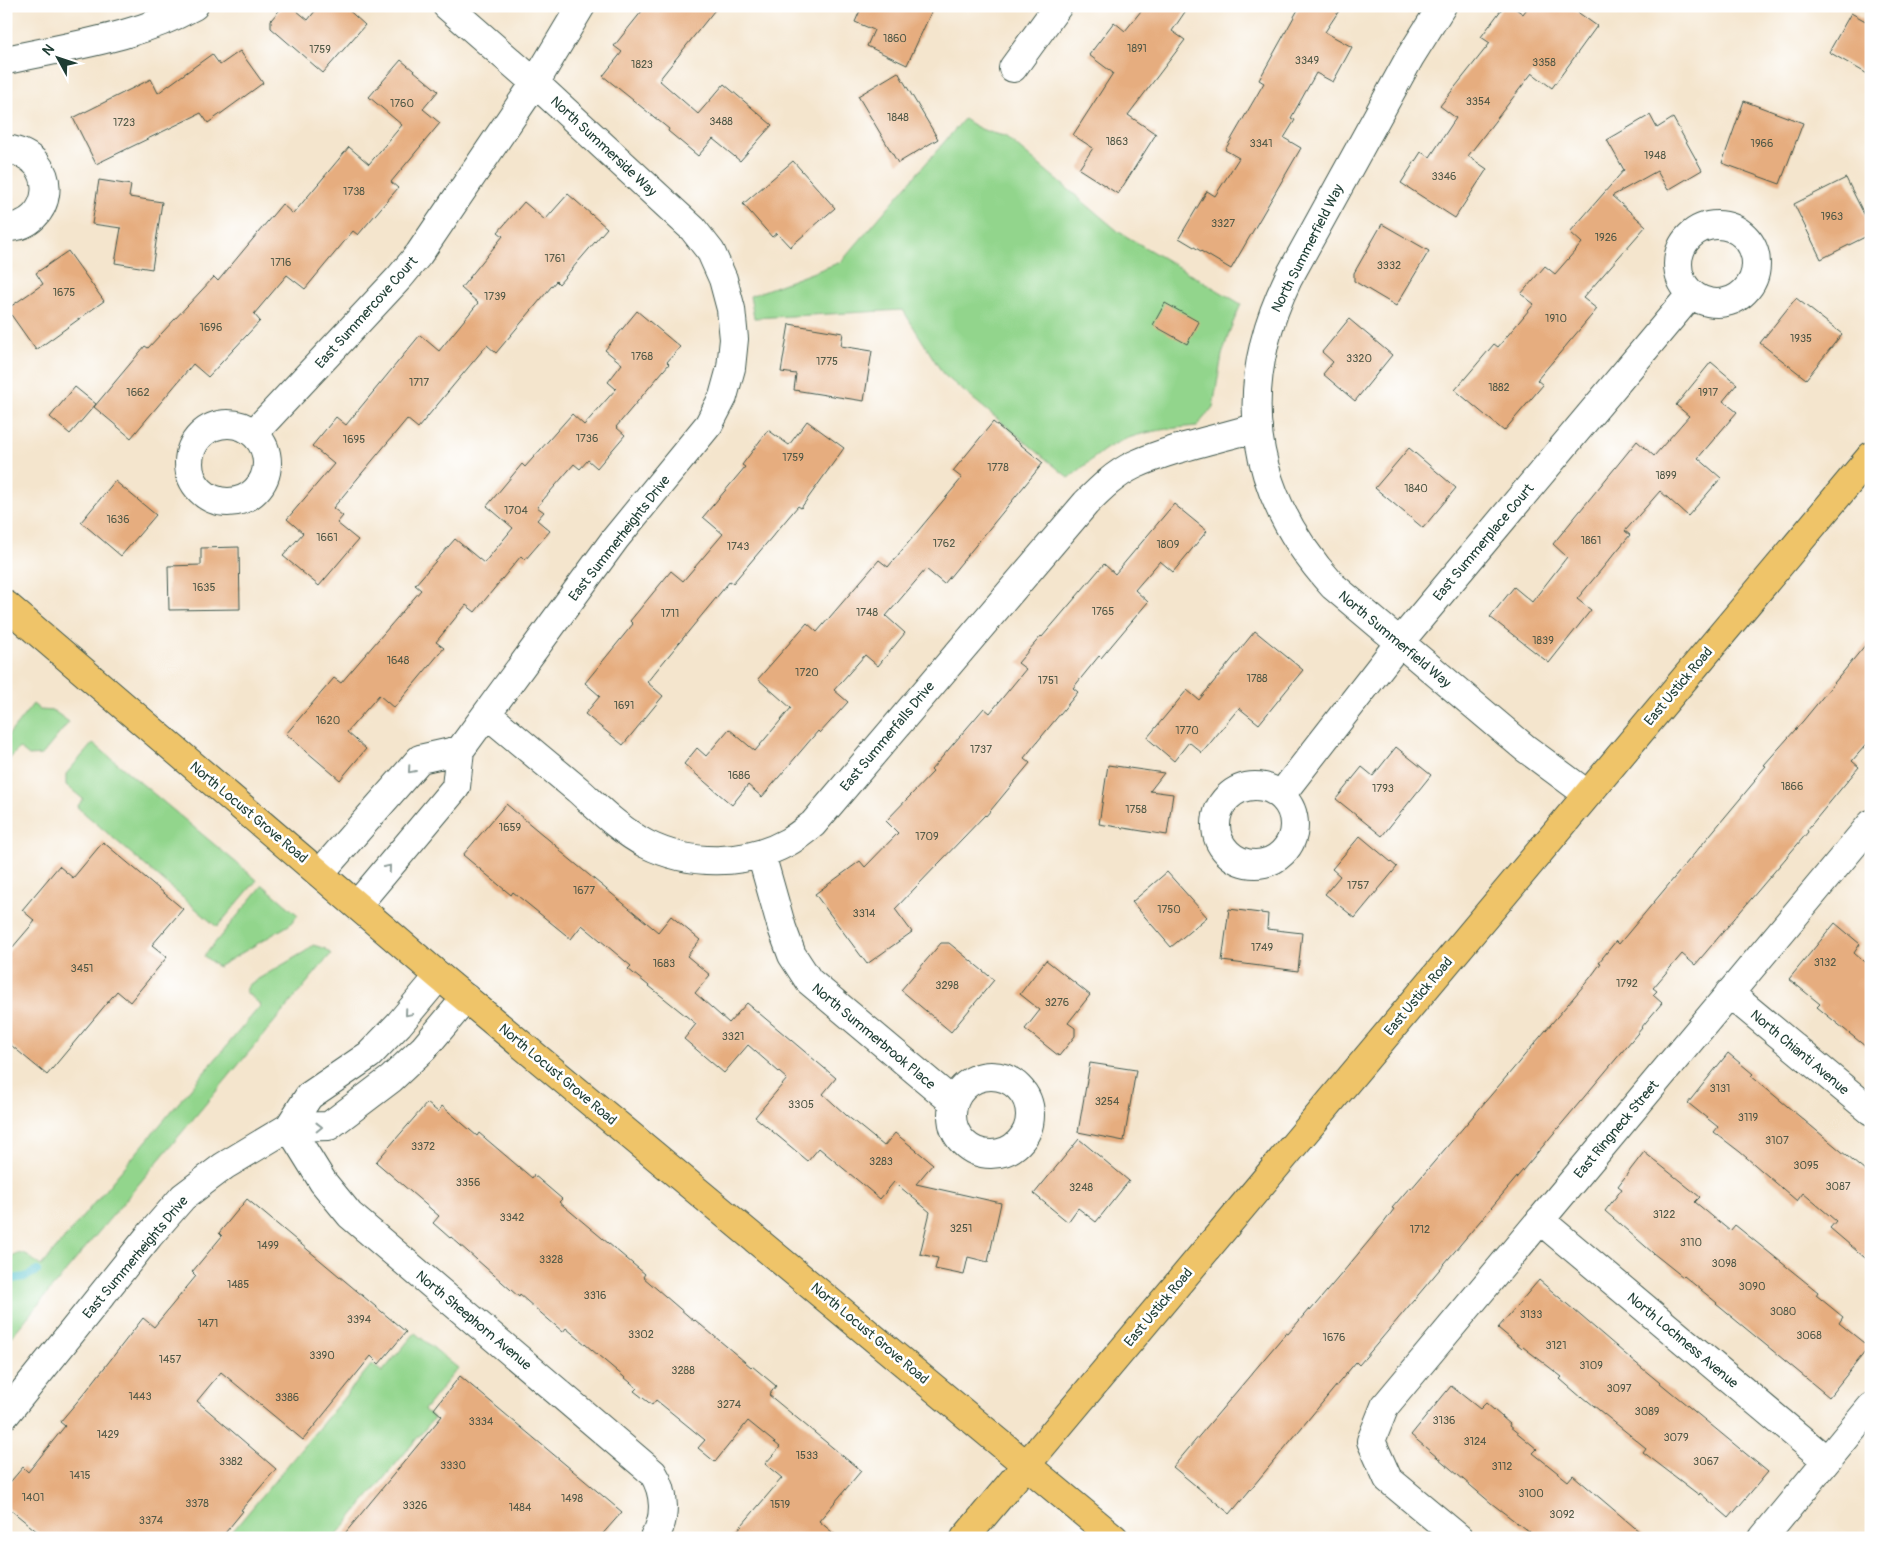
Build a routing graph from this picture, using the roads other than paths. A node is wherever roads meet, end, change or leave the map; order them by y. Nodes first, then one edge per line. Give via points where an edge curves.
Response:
1 (194, 6) edge
2 (447, 6) edge
3 (581, 6) edge
4 (1058, 6) edge
5 (1442, 6) edge
6 (6, 60) edge
7 (1013, 68) dead end
8 (535, 83) junction
9 (6, 149) edge
10 (6, 227) edge
11 (1690, 294) dead end
12 (731, 309) joint
13 (1258, 427) junction
14 (254, 433) dead end
15 (1871, 456) edge
16 (6, 605) edge
17 (1399, 643) junction
18 (488, 715) junction
19 (460, 750) junction
20 (1587, 794) junction
21 (1281, 795) dead end
22 (1871, 824) edge
23 (761, 854) junction
24 (320, 873) junction
25 (357, 905) junction
26 (439, 976) junction
27 (1729, 994) junction
28 (466, 998) junction
29 (953, 1102) dead end
30 (1871, 1111) edge
31 (289, 1127) junction
32 (1540, 1220) junction
33 (1871, 1407) edge
34 (6, 1414) edge
35 (1826, 1460) junction
36 (1027, 1464) junction
37 (654, 1538) edge
38 (965, 1538) edge
39 (1114, 1538) edge
40 (1459, 1538) edge
41 (1763, 1538) edge

1 - 6 street via 150,27
2 - 8 street, North Summerside Way
3 - 8 street, East Summercove Court
4 - 7 street
5 - 13 street, North Summerfield Way via 1410,58 1275,306 1260,364
8 - 12 street, North Summerside Way via 693,229 715,261
8 - 14 street, East Summercove Court via 419,254
9 - 10 street via 20,151 33,159 42,171 46,186 44,202 36,215 24,224
11 - 17 street, East Summerplace Court
12 - 18 street, East Summerheights Drive via 734,339 731,368 723,397 710,424 615,539
13 - 17 street, North Summerfield Way via 1270,486 1296,540 1333,586
13 - 23 street, East Summerfalls Drive via 1160,455 1132,466 1107,482 1079,510 813,824 788,842
15 - 20 main road, East Ustick Road
16 - 24 main road, North Locust Grove Road
17 - 20 street, North Summerfield Way via 1525,748
17 - 21 street, East Summerplace Court
18 - 19 street, East Summerheights Drive
18 - 23 street, East Summerfalls Drive via 620,826 646,844 673,855 702,860 732,860
19 -> 24 street via 420,759
25 -> 19 street via 456,787
20 - 36 main road, East Ustick Road
22 - 27 street, East Ringneck Street
23 - 29 street, North Summerbrook Place via 792,956 809,982
24 - 25 main road, North Locust Grove Road
25 - 26 main road, North Locust Grove Road
26 - 28 main road, North Locust Grove Road
26 -> 31 street, East Summerheights Drive via 369,1055 309,1096
27 - 30 street, North Chianti Avenue
27 - 32 street, East Ringneck Street
31 -> 28 street, East Summerheights Drive via 328,1126 391,1080 424,1048
28 - 36 main road, North Locust Grove Road
31 - 34 street, East Summerheights Drive via 224,1166 183,1197
31 - 37 street, North Sheephorn Avenue via 323,1182 350,1215 653,1473 662,1491 664,1505
32 - 35 street, North Lochness Avenue
32 - 40 street, East Ringneck Street via 1385,1406 1371,1441 1388,1479
33 - 35 street
35 - 41 street
36 - 38 main road, East Ustick Road
36 - 39 main road, North Locust Grove Road

